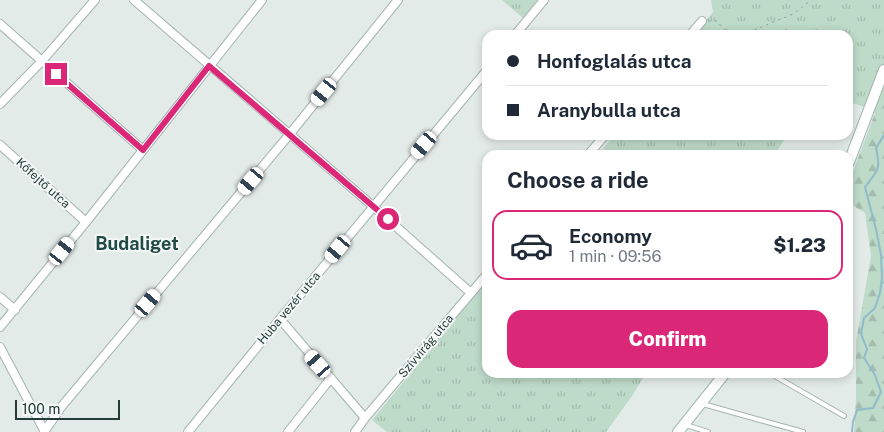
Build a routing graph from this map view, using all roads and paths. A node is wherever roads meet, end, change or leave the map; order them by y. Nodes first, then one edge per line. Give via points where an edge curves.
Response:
1 (95, 0) edge
2 (134, 0) edge
3 (262, 0) edge
4 (386, 0) edge
5 (544, 0) edge
6 (811, 0) edge
7 (396, 3) edge
8 (702, 21) joint
9 (0, 24) edge
10 (519, 30) edge
11 (694, 30) edge
12 (724, 30) edge
13 (754, 30) edge
14 (42, 61) junction
15 (209, 66) junction
16 (884, 70) edge
17 (482, 76) edge
18 (0, 104) edge
19 (289, 135) junction
20 (601, 140) edge
21 (0, 145) edge
22 (143, 150) junction
23 (592, 150) edge
24 (853, 151) edge
25 (374, 207) junction
26 (86, 222) junction
27 (482, 280) edge
28 (471, 293) junction
29 (0, 297) edge
30 (14, 310) junction
31 (280, 319) junction
32 (0, 327) edge
33 (0, 347) edge
34 (331, 378) junction
35 (721, 378) edge
36 (778, 378) edge
37 (701, 403) junction
38 (844, 416) dead end
39 (365, 418) junction
40 (682, 428) edge
41 (44, 432) edge
42 (188, 432) edge
43 (288, 432) edge
44 (355, 432) edge
45 (708, 432) edge
46 (803, 432) edge

1 - 14 street
2 - 15 street
3 - 15 street
4 - 7 street
5 - 10 street
6 - 13 path via 793,14
7 - 19 street
8 - 11 street
8 - 12 path via 713,20
9 - 14 street
14 - 18 street
14 - 22 street
15 - 19 street
15 - 22 street
16 - 24 main road
17 - 25 street, Huba vezér utca
19 - 25 street
19 - 41 street
20 - 23 street
21 - 26 street, Kőfejtő utca
22 - 26 street
25 - 28 street
25 - 31 street, Huba vezér utca
26 - 30 street
27 - 28 street, Szívvirág utca
28 - 39 street, Szívvirág utca
29 - 30 street
30 - 32 street
31 - 34 street
31 - 42 street, Huba vezér utca
33 - 41 street
34 - 39 street
34 - 43 street
35 - 37 main road
36 - 38 lane
37 - 40 main road
37 - 46 lane
39 - 44 street, Szívvirág utca
40 - 45 lane

